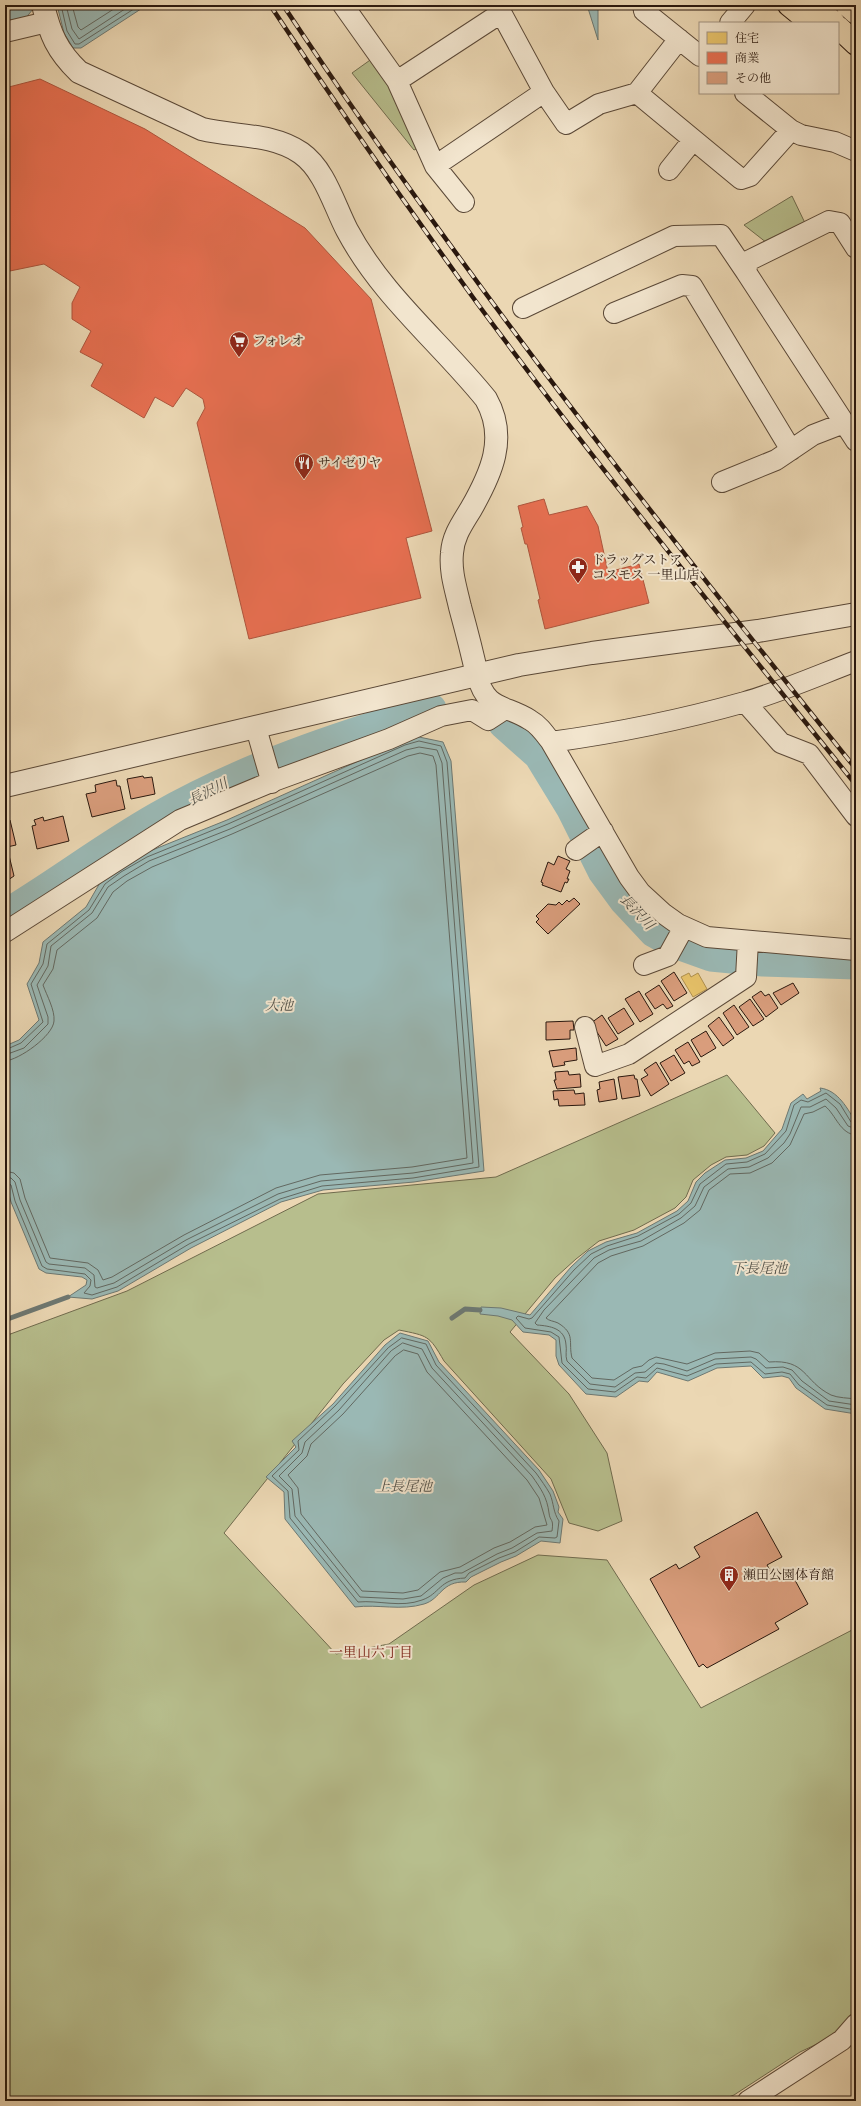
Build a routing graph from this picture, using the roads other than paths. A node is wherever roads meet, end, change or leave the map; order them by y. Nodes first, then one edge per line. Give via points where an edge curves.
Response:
1 (343, 5) edge
2 (643, 5) edge
3 (746, 5) edge
4 (789, 5) edge
5 (847, 5) edge
6 (499, 9) edge
7 (45, 13) edge
8 (856, 13) edge
9 (812, 14) edge
10 (731, 22) edge
11 (832, 22) edge
12 (839, 28) edge
13 (5, 32) edge
14 (679, 39) junction
15 (839, 42) edge
16 (856, 44) edge
17 (856, 53) edge
18 (699, 55) edge
19 (397, 81) junction
20 (544, 92) junction
21 (637, 93) junction
22 (746, 94) edge
23 (792, 130) junction
24 (693, 140) junction
25 (856, 151) edge
26 (434, 166) junction
27 (669, 170) dead end
28 (464, 202) dead end
29 (856, 248) edge
30 (746, 272) junction
31 (523, 308) dead end
32 (614, 313) dead end
33 (844, 423) junction
34 (856, 441) edge
35 (790, 450) junction
36 (722, 482) dead end
37 (856, 614) edge
38 (856, 661) edge
39 (477, 675) junction
40 (745, 702) junction
41 (505, 709) junction
42 (256, 727) junction
43 (551, 742) junction
44 (271, 781) junction
45 (5, 786) edge
46 (856, 816) edge
47 (602, 831) junction
48 (577, 849) dead end
49 (684, 928) junction
50 (5, 932) edge
51 (748, 942) junction
52 (856, 950) edge
53 (644, 965) dead end
54 (584, 1027) dead end
55 (856, 2024) edge
56 (849, 2045) edge
57 (748, 2101) edge

1 - 19 street
2 - 14 street via 644,11
3 - 10 street
4 - 9 highway
5 - 8 highway
6 - 19 street
6 - 20 street
7 - 13 street
7 - 39 street via 54,41 66,60 85,75 202,129 270,139 292,147 302,154 319,171 347,230 376,276 486,399 497,429 494,460 485,483 459,527 452,554 453,577
9 - 11 highway
12 - 16 highway
14 - 18 street
14 - 21 street
15 - 17 highway
19 - 26 street
20 - 21 street via 566,124 600,104
20 - 26 street
21 - 24 street
22 - 23 street
23 - 24 street via 750,176 741,179
23 - 25 street via 801,135 835,142
24 - 27 street
26 - 28 street
29 - 30 street via 840,223 829,220 748,261
30 - 31 street via 721,235 674,236
30 - 33 street
32 - 35 street via 682,285 692,286
33 - 34 street
33 - 35 street via 813,435
35 - 36 street via 776,460
37 - 39 street via 693,641 592,653
38 - 40 street via 803,683
39 - 41 street via 486,696
39 - 42 street
40 - 43 street via 668,722
40 - 46 street via 781,743 808,754
41 - 43 street via 539,726
41 - 44 street via 488,720 472,710 441,716 389,739
42 - 44 street
42 - 45 street
43 - 47 street
44 - 50 street via 180,820
47 - 48 street
47 - 49 street via 640,892
49 - 51 street via 707,937
49 - 53 street via 669,954
51 - 52 street
51 - 54 street via 746,975 629,1054 595,1066
55 - 56 street
56 - 57 street

